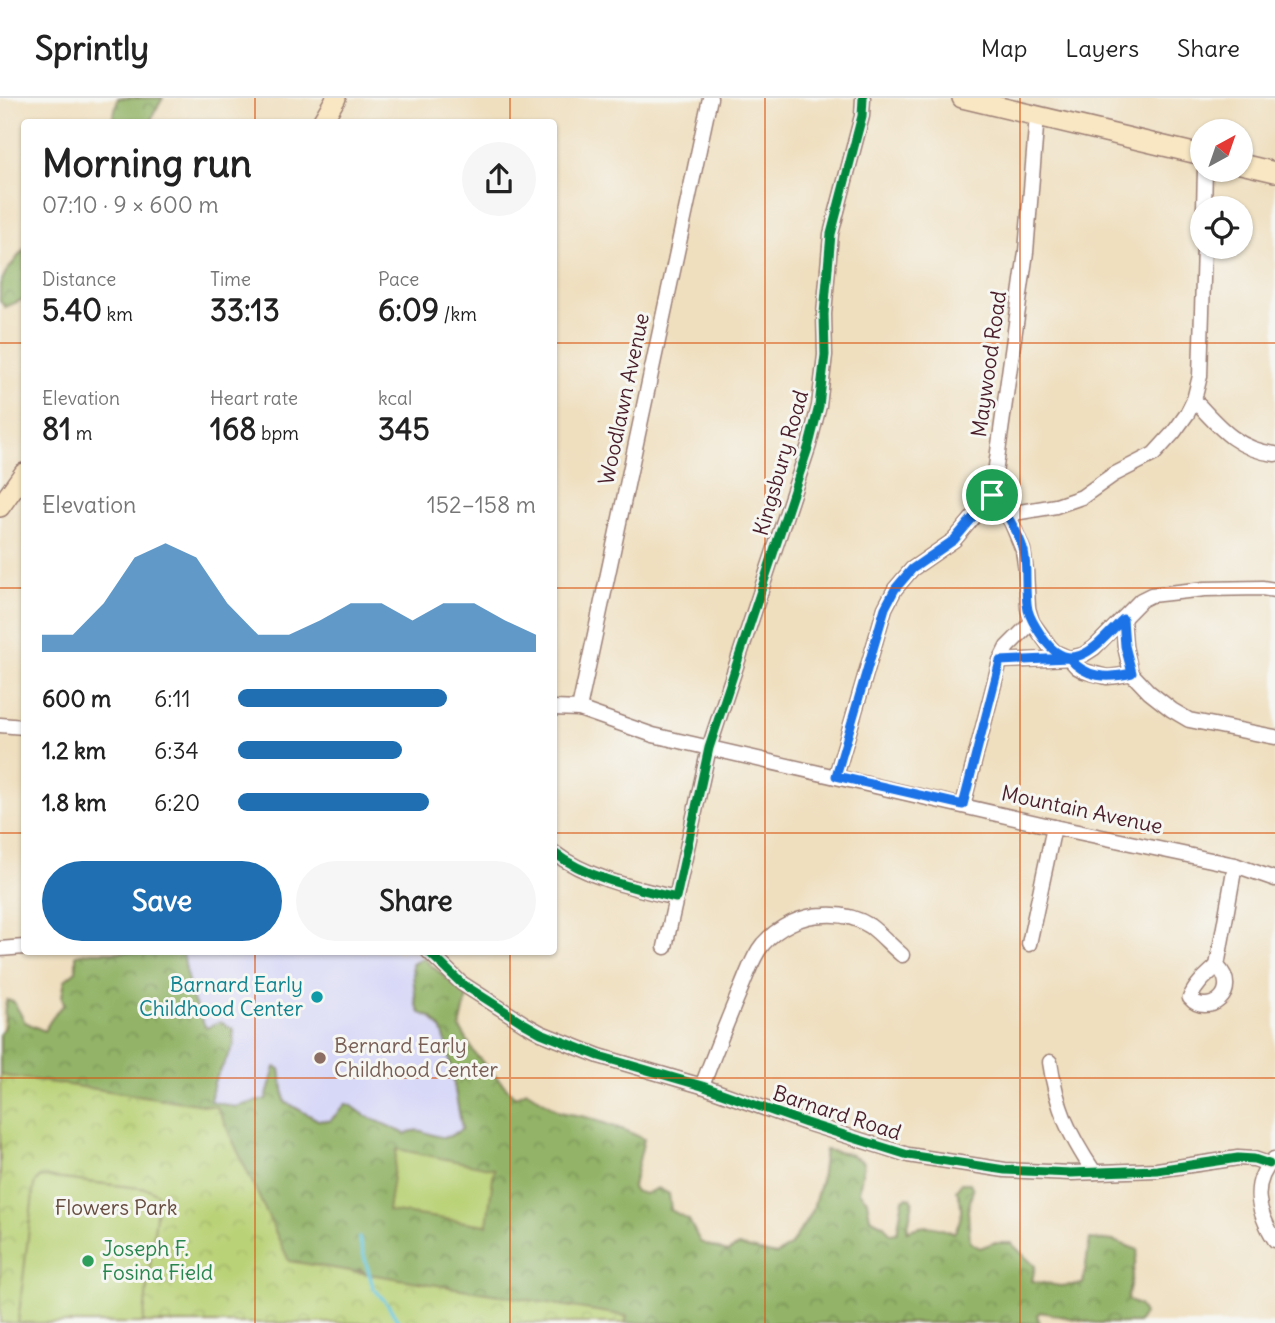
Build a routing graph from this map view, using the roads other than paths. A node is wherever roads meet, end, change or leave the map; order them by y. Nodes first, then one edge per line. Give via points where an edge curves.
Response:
1 (336, 98) edge
2 (710, 98) edge
3 (863, 98) edge
4 (962, 98) edge
5 (1016, 104) edge
6 (1037, 115) junction
7 (324, 119) edge
8 (1190, 152) edge
9 (1253, 167) edge
10 (1275, 173) edge
11 (1204, 259) edge
12 (1194, 400) junction
13 (1275, 454) edge
14 (21, 476) edge
15 (992, 495) junction
16 (0, 507) edge
17 (1004, 512) junction
18 (1275, 590) edge
19 (1123, 619) junction
20 (1032, 621) junction
21 (1069, 658) junction
22 (1000, 661) junction
23 (1132, 673) junction
24 (557, 708) edge
25 (579, 709) junction
26 (0, 724) edge
27 (21, 727) edge
28 (1275, 737) edge
29 (709, 748) junction
30 (836, 776) junction
31 (963, 805) junction
32 (1054, 827) junction
33 (557, 855) edge
34 (1235, 865) junction
35 (1275, 879) edge
36 (676, 898) junction
37 (1030, 944) dead end
38 (21, 947) edge
39 (665, 947) dead end
40 (0, 949) edge
41 (432, 955) edge
42 (902, 955) dead end
43 (1217, 966) dead end
44 (1050, 1062) dead end
45 (702, 1086) junction
46 (1272, 1161) edge
47 (1094, 1172) junction
48 (1275, 1240) edge

1 - 7 street
2 - 25 street, Woodlawn Avenue
3 - 29 street, Kingsbury Road via 831,234 819,406
4 - 5 street
5 - 6 street
6 - 8 street
6 - 15 street, Maywood Road via 1026,252
9 - 10 street
11 - 12 street via 1200,376
12 - 13 street via 1233,439
12 - 17 street via 1154,454 1082,497 1056,506
14 - 16 street
15 - 17 street
15 - 30 street via 954,540 912,569 890,598
17 - 20 street via 1023,550
18 - 19 street via 1205,589 1151,595
19 - 21 street via 1094,648
19 - 23 street
20 - 21 street via 1055,652
20 - 22 street
21 - 22 street
21 - 23 street via 1084,671 1107,677
22 - 31 street
23 - 28 street via 1149,692 1189,720
24 - 25 street, Mountain Avenue
25 - 29 street, Mountain Avenue
26 - 27 street
29 - 30 street, Mountain Avenue
29 - 36 street, Kingsbury Road
30 - 31 street, Mountain Avenue
31 - 32 street, Mountain Avenue
32 - 34 street, Mountain Avenue
32 - 37 street
33 - 36 street via 587,872
34 - 35 street, Mountain Avenue
34 - 43 street
36 - 39 street, Kingsbury Road
38 - 40 street
41 - 45 street, Barnard Road via 461,984 541,1033 599,1056
42 - 45 street via 870,927 841,915 810,915 775,933 752,962
44 - 47 street via 1059,1107
45 - 47 street, Barnard Road via 908,1155 1005,1170
46 - 47 street, Barnard Road via 1238,1158 1157,1170
46 - 48 street via 1258,1189 1260,1209

